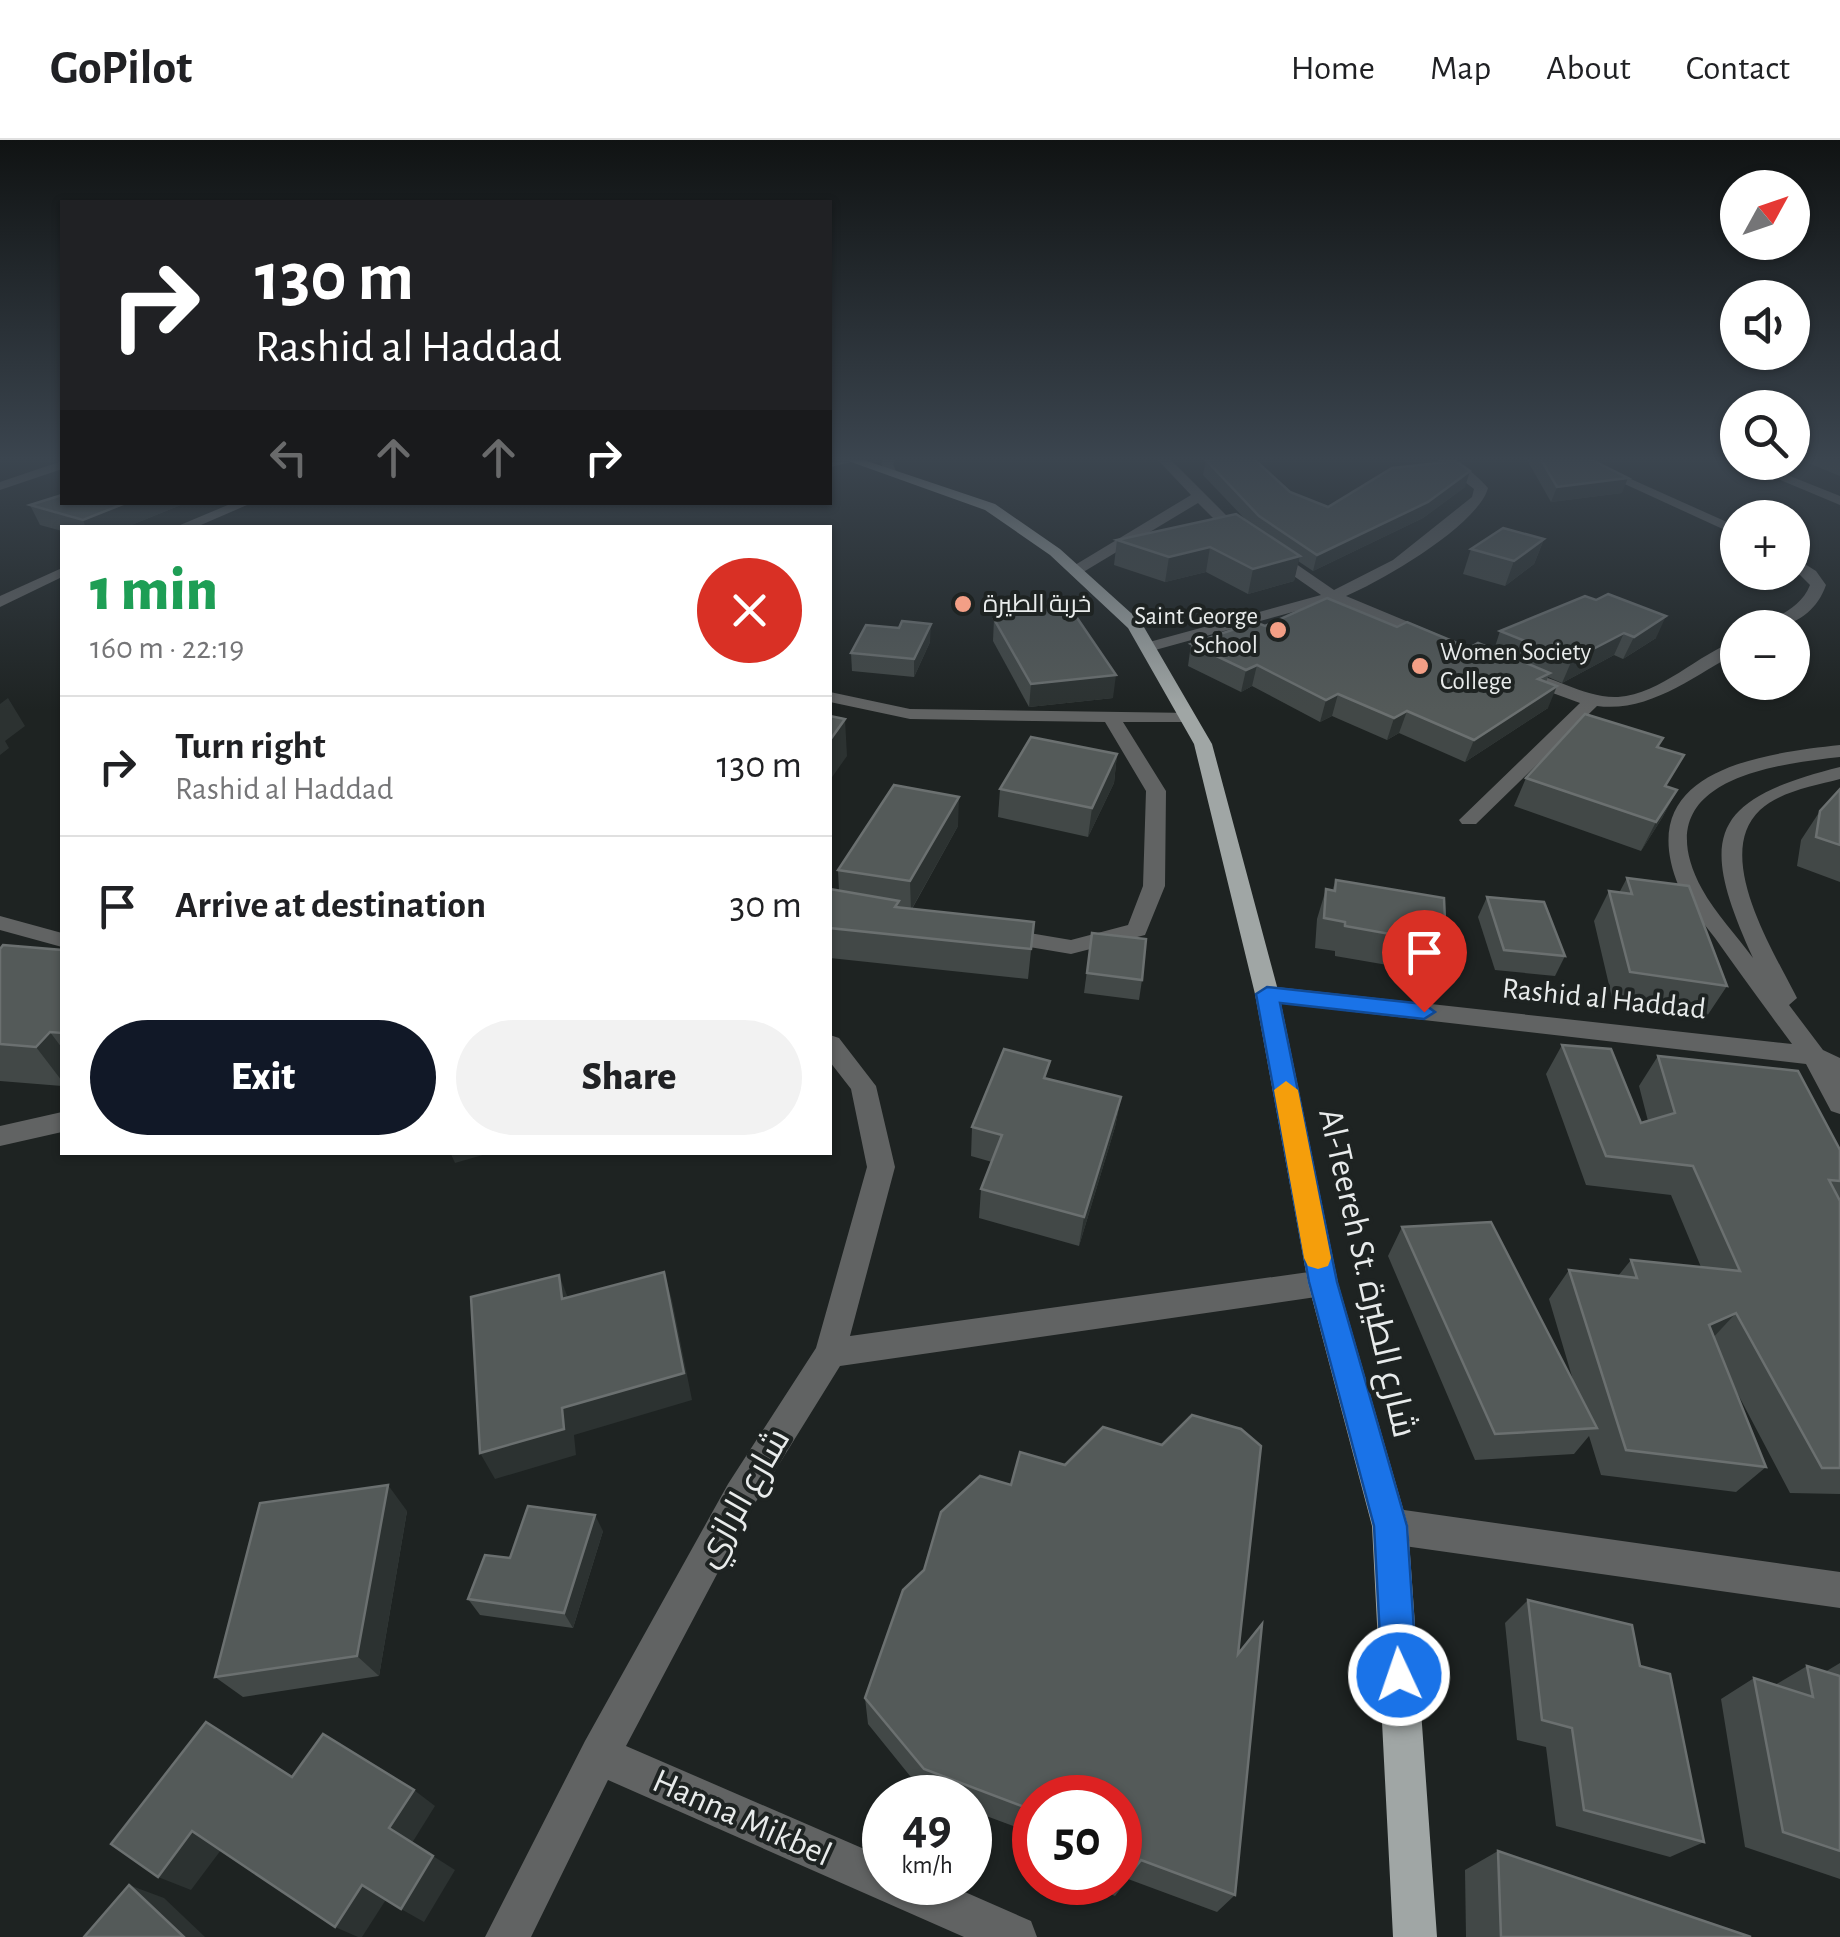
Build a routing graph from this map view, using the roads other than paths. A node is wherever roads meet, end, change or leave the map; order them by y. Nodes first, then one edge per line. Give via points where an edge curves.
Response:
1 (1015, 542) edge
2 (1037, 542) edge
3 (1123, 542) edge
4 (1254, 542) edge
5 (1423, 542) edge
6 (1075, 570) junction
7 (60, 573) edge
8 (1810, 573) edge
9 (1331, 595) junction
10 (0, 602) edge
11 (1802, 610) edge
12 (1451, 646) edge
13 (1148, 647) junction
14 (1720, 654) edge
15 (1515, 673) edge
16 (832, 697) edge
17 (1593, 700) junction
18 (1112, 716) junction
19 (1187, 717) junction
20 (1840, 751) edge
21 (1840, 774) edge
22 (1469, 820) dead end
23 (0, 923) edge
24 (978, 932) edge
25 (60, 939) edge
26 (1267, 994) junction
27 (832, 1047) edge
28 (1814, 1056) junction
29 (1840, 1069) edge
30 (1840, 1104) edge
31 (60, 1122) edge
32 (0, 1136) edge
33 (1323, 1282) junction
34 (830, 1353) junction
35 (1390, 1526) junction
36 (1840, 1590) edge
37 (600, 1755) junction
38 (862, 1870) edge
39 (942, 1905) edge
40 (507, 1937) edge
41 (1015, 1937) edge
42 (1415, 1937) edge

1 - 13 main road via 1117,630
2 - 6 main road, Al-Teereh St. شارع الطيرة
3 - 6 street
4 - 9 street
5 - 9 street via 1385,572
6 - 13 main road, Al-Teereh St. شارع الطيرة via 1135,625
7 - 10 street
8 - 11 street via 1816,596
9 - 12 street
9 - 13 street
13 - 19 main road, Al-Teereh St. شارع الطيرة
14 - 17 street via 1633,700
15 - 17 street
16 - 18 street via 910,714
17 - 22 street
18 - 19 street
18 - 24 street via 1156,792 1154,886 1137,930 1072,947
19 - 26 main road, Al-Teereh St. شارع الطيرة via 1217,792
20 - 28 street via 1752,765 1718,778 1680,821 1690,890
21 - 28 street via 1799,780 1764,797 1729,841 1742,910
23 - 25 street
26 - 28 street, Rashid al Haddad
26 - 33 main road, Al-Teereh St. شارع الطيرة
27 - 34 street, شارع الرازي via 863,1086 881,1167
28 - 29 street
28 - 30 street
31 - 32 street
33 - 34 street
33 - 35 main road, Al-Teereh St. شارع الطيرة
34 - 37 street, شارع الرازي via 740,1496
35 - 36 street
35 - 42 main road, Al-Teereh St. شارع الطيرة
37 - 38 street, Hanna Mikbel
37 - 40 street, شارع الرازي
39 - 41 street, Hanna Mikbel

